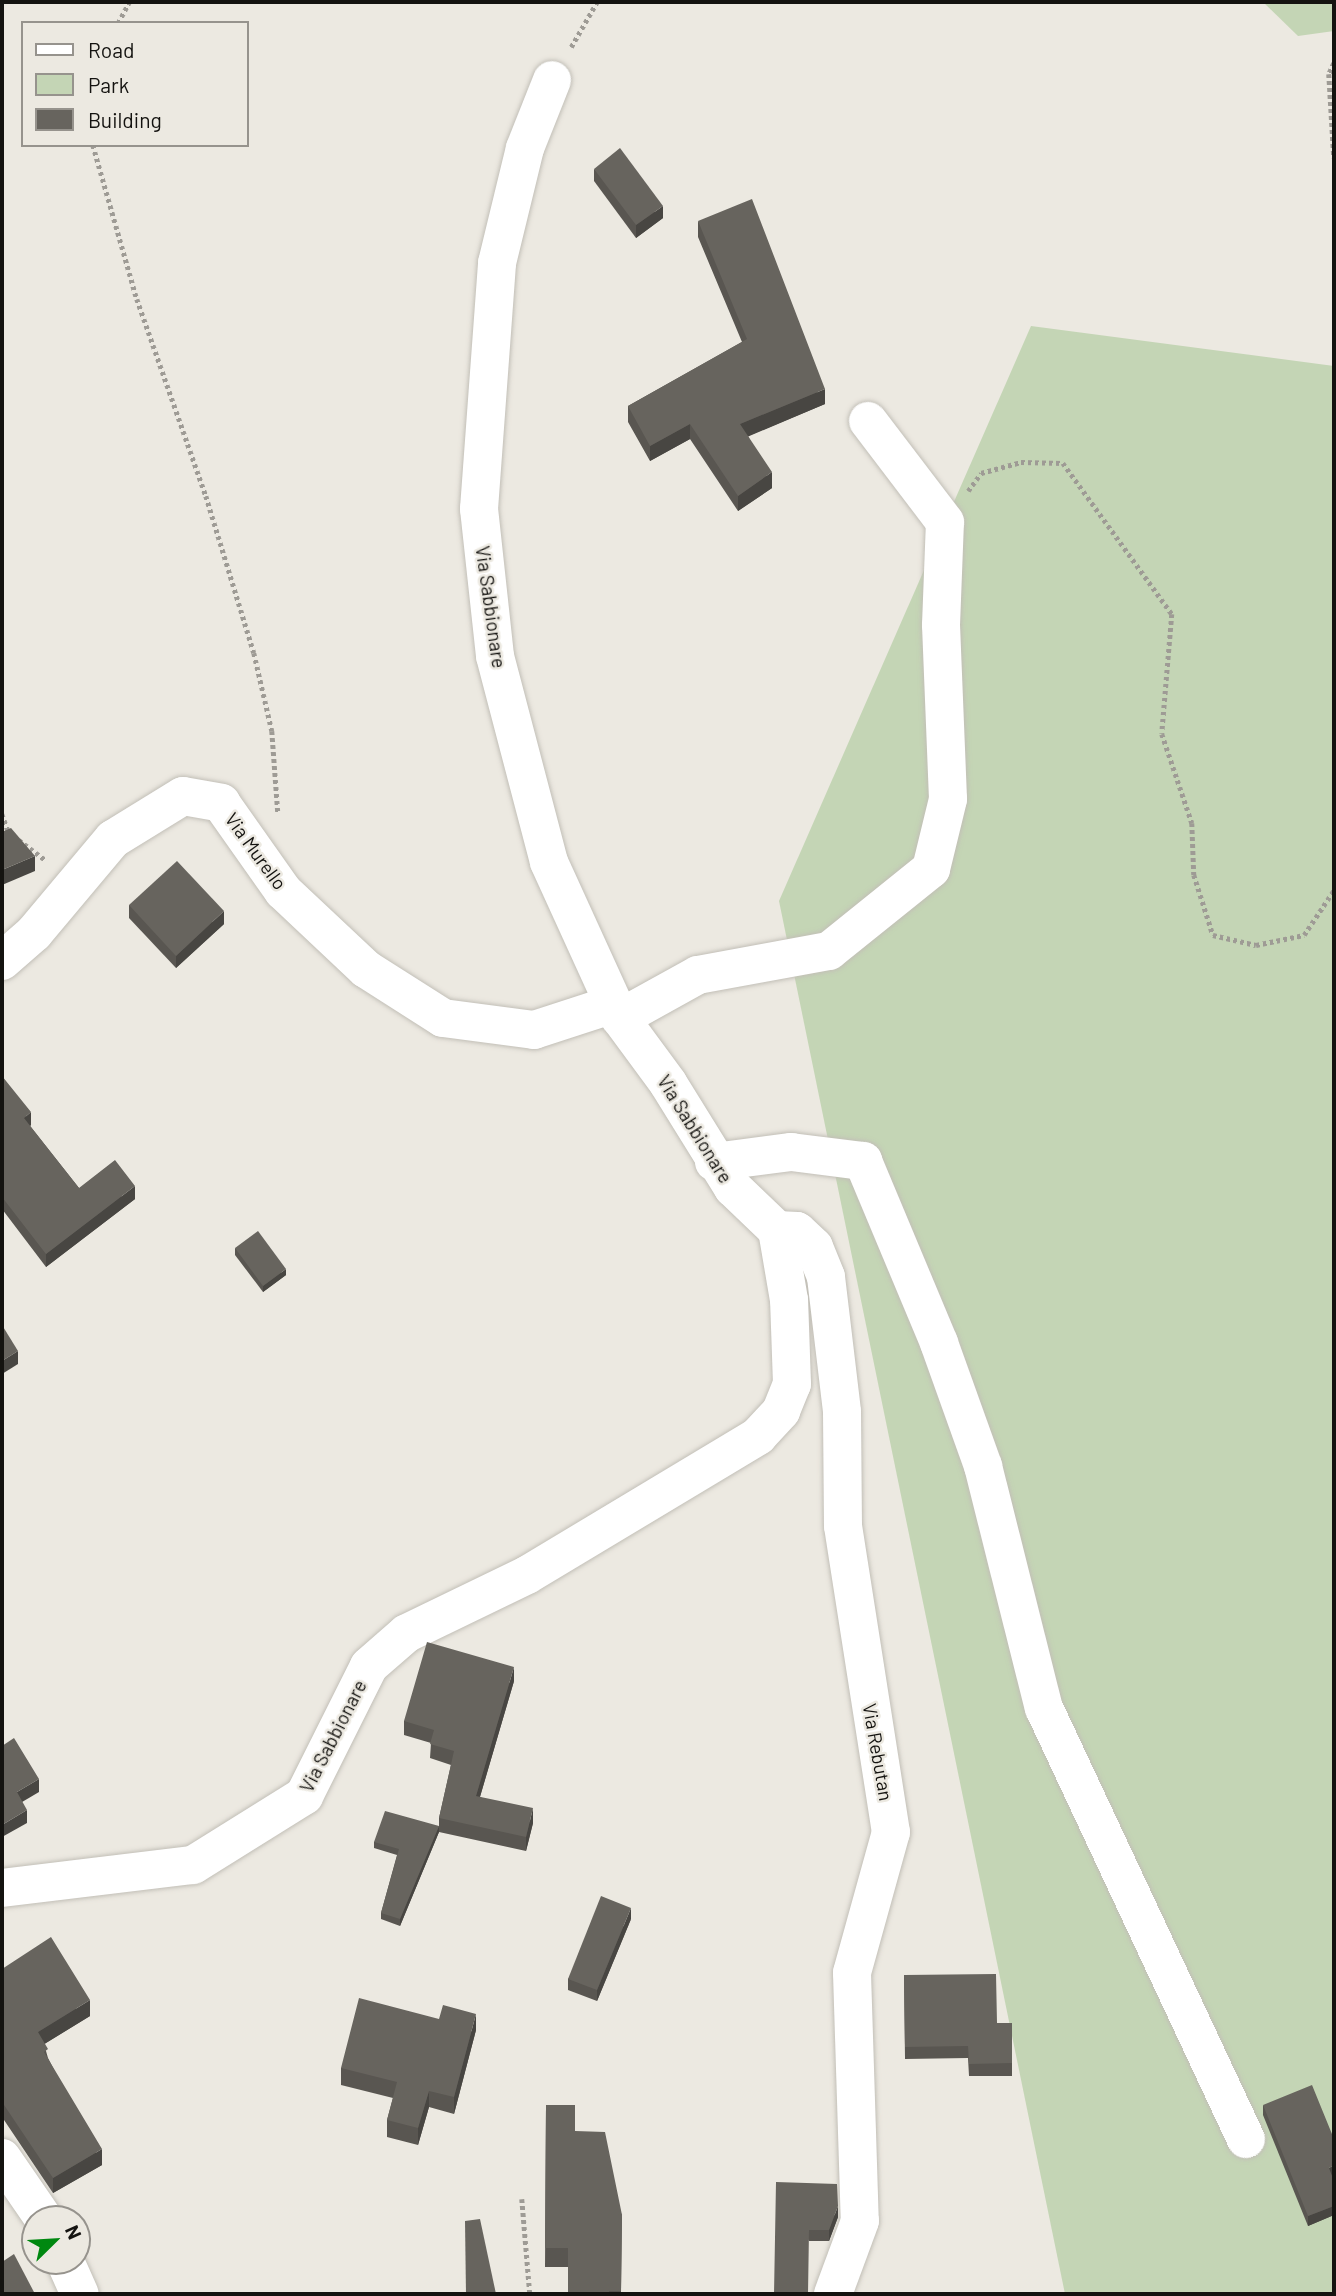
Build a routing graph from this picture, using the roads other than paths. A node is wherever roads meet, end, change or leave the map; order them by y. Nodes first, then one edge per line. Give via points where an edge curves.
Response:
1 (552, 80) road end
2 (868, 421) dead end
3 (2, 961) edge
4 (617, 1011) junction
5 (714, 1162) junction
6 (777, 1230) junction
7 (2, 1888) edge
8 (1247, 2139) dead end
9 (2, 2158) edge
10 (34, 2205) edge
11 (71, 2275) edge
12 (80, 2294) edge
13 (833, 2294) edge

1 - 4 street, Via Sabbionare via 525,148 497,263 479,509 495,656 549,862
2 - 4 street, Via Murello via 945,523 941,625 948,799 932,869 828,951 698,975
3 - 4 street, Via Murello via 34,933 113,839 183,796 221,803 282,891 366,969 443,1018 534,1030
4 - 5 street, Via Sabbionare via 668,1083
5 - 6 street, Via Sabbionare via 733,1188
5 - 8 street via 791,1152 863,1161 939,1343 983,1466 1044,1708
6 - 7 street, Via Sabbionare via 789,1300 792,1384 781,1411 758,1436 527,1575 407,1633 369,1666 304,1796 193,1866
6 - 13 street, Via Rebutan via 797,1231 814,1247 826,1277 842,1412 843,1526 891,1832 852,1973 860,2221
9 - 10 street
11 - 12 street

